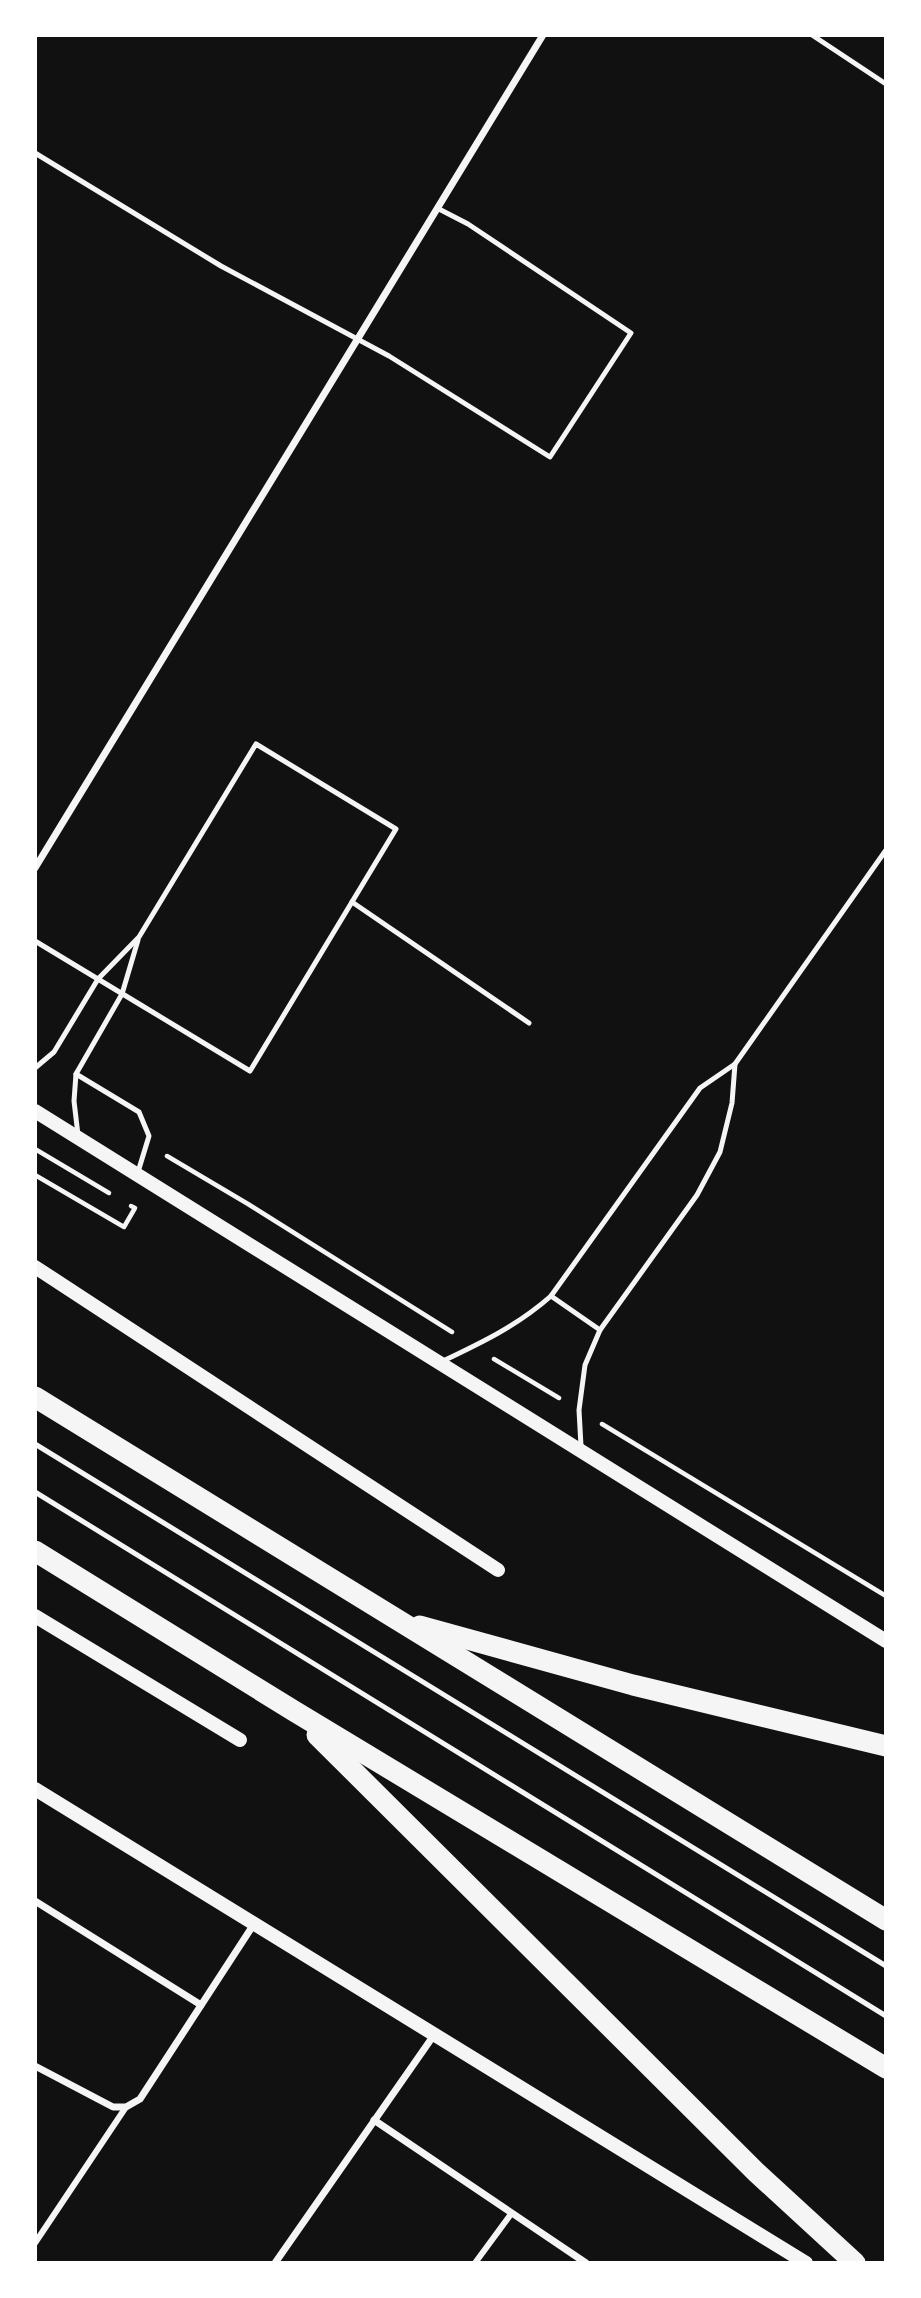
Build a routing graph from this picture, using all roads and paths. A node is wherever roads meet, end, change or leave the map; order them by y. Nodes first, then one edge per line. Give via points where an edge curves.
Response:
1 (543, 35) edge
2 (812, 35) edge
3 (886, 84) edge
4 (35, 153) edge
5 (438, 208) junction
6 (358, 338) junction
7 (886, 850) edge
8 (878, 860) junction
9 (886, 866) edge
10 (35, 868) edge
11 (352, 902) junction
12 (139, 937) junction
13 (35, 941) edge
14 (99, 979) junction
15 (122, 994) junction
16 (529, 1023) dead end
17 (735, 1065) junction
18 (35, 1068) edge
19 (76, 1074) junction
20 (35, 1111) edge
21 (79, 1138) junction
22 (35, 1149) edge
23 (35, 1175) edge
24 (137, 1175) junction
25 (113, 1195) dead end
26 (124, 1201) dead end
27 (35, 1267) edge
28 (551, 1296) junction
29 (600, 1330) junction
30 (440, 1363) junction
31 (35, 1396) edge
32 (35, 1444) edge
33 (581, 1453) junction
34 (35, 1492) edge
35 (35, 1551) edge
36 (498, 1570) dead end
37 (35, 1615) edge
38 (396, 1619) junction
39 (886, 1641) edge
40 (294, 1711) junction
41 (240, 1740) dead end
42 (886, 1746) edge
43 (35, 1790) edge
44 (35, 1901) edge
45 (886, 1920) edge
46 (254, 1924) junction
47 (886, 1966) edge
48 (201, 2006) junction
49 (886, 2016) edge
50 (434, 2035) junction
51 (35, 2066) edge
52 (886, 2068) edge
53 (126, 2107) junction
54 (374, 2120) junction
55 (511, 2214) junction
56 (35, 2243) edge
57 (275, 2263) edge
58 (475, 2263) edge
59 (586, 2263) edge
60 (806, 2263) edge
61 (855, 2263) edge

1 - 5 street
2 - 3 lane
4 - 6 lane via 221,266
5 - 6 street
5 - 6 lane via 631,334 550,457
6 - 10 street
7 - 8 lane
8 - 9 lane
8 - 17 lane
11 - 12 lane via 396,829 256,744
11 - 15 lane via 250,1071
11 - 16 lane
12 - 14 lane
12 - 15 lane
13 - 14 lane
14 - 15 lane
14 - 18 lane via 54,1052
15 - 19 lane
17 - 28 lane via 699,1088
17 - 29 lane via 732,1103 720,1152 697,1195
19 - 21 lane
19 - 24 lane via 139,1112 149,1136
20 - 21 main road
21 - 24 main road
22 - 25 path
23 - 26 path via 124,1227 135,1208
24 - 30 main road
27 - 36 main road
28 - 29 lane
28 - 30 lane via 529,1316
29 - 33 lane via 585,1365 580,1392
30 - 33 main road
31 - 38 highway
32 - 47 lane
33 - 39 main road
34 - 49 lane
35 - 40 highway
37 - 41 main road
38 - 42 highway via 607,1678
38 - 45 highway
40 - 52 highway
40 - 61 highway via 757,2174
43 - 46 main road
44 - 48 street
46 - 48 street
46 - 50 main road
48 - 53 street via 140,2099
50 - 54 street
50 - 60 main road
51 - 53 street via 113,2107
53 - 56 street
54 - 55 street
54 - 57 street
55 - 58 street
55 - 59 street

